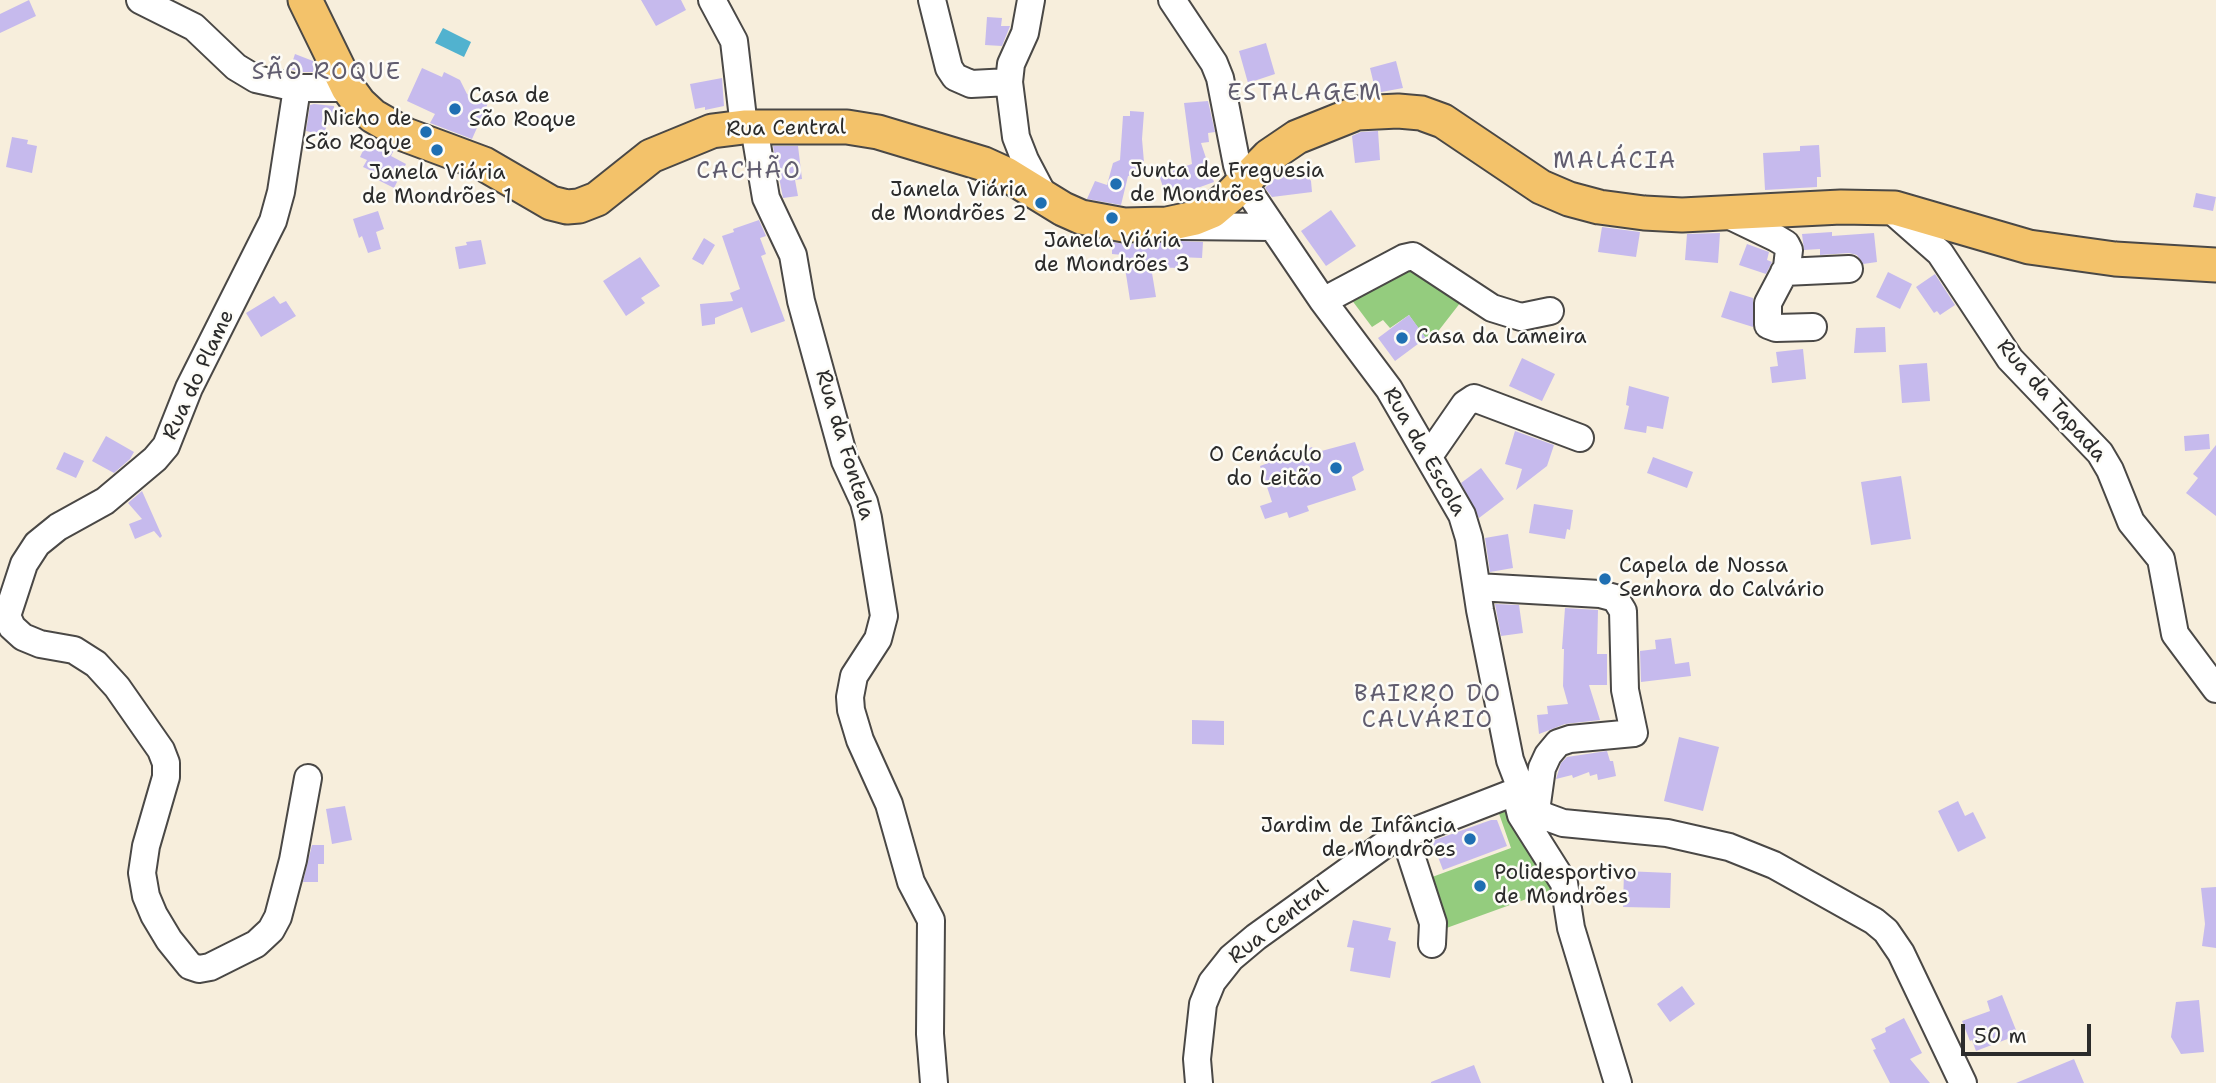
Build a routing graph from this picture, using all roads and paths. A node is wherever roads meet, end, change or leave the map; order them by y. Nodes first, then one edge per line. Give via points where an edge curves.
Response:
1 (140, 0) edge
2 (305, 0) edge
3 (712, 0) edge
4 (932, 0) edge
5 (1031, 0) edge
6 (1169, 2) edge
7 (1009, 82) junction
8 (297, 88) junction
9 (348, 88) junction
10 (749, 127) junction
11 (1243, 183) junction
12 (1045, 198) junction
13 (1888, 207) junction
14 (1724, 213) junction
15 (1148, 225) junction
16 (1273, 228) junction
17 (1786, 244) junction
18 (2216, 265) edge
19 (1784, 272) junction
20 (1323, 301) junction
21 (1550, 311) dead end
22 (1813, 327) dead end
23 (1580, 438) dead end
24 (1429, 456) junction
25 (1476, 587) junction
26 (2216, 689) edge
27 (308, 778) dead end
28 (1520, 790) junction
29 (1536, 811) junction
30 (1404, 834) junction
31 (1432, 944) dead end
32 (934, 1083) edge
33 (1199, 1083) edge
34 (1618, 1083) edge
35 (1963, 1083) edge

1 - 8 street via 194,27 248,76
2 - 9 main road, Rua Central
3 - 10 street, Rua da Fontela via 735,47
4 - 7 street via 955,77 971,84
5 - 7 street
6 - 11 street, Rua da Escola via 1220,78
7 - 12 street via 1016,137
8 - 9 street
8 - 27 street, Rua do Plame via 273,221 189,388 166,446 105,501 37,544 24,564 7,616 23,636 74,650 96,664 161,750 166,777 142,873 154,915 190,966 213,965 261,941 271,930 293,859
9 - 10 main road, Rua Central via 366,110 390,127 484,164 551,203 567,207 597,199 657,153 712,131
10 - 12 main road, Rua Central via 867,129 984,164
10 - 32 street, Rua da Fontela via 766,198 793,255 845,461 866,510 884,616 881,634 854,676 851,710 889,804 911,882 931,920
11 - 14 main road, Rua Central via 1269,156 1305,133 1357,113 1398,111 1443,121 1532,182 1578,202 1644,213
11 - 15 main road, Rua Central via 1204,215
11 - 16 street, Rua da Escola
12 - 15 main road, Rua Central via 1091,219
13 - 14 main road, Rua Central
13 - 18 main road, Rua Central via 2029,247 2115,259
13 - 26 street, Rua da Tapada via 1940,253 2005,352 2104,458 2131,522 2161,559 2175,634
14 - 17 street
15 - 16 street
16 - 20 street, Rua da Escola
17 - 19 street via 1790,256
17 - 19 street via 1837,269
19 - 22 street via 1768,303 1768,325
20 - 21 street via 1413,256 1492,308 1521,317
20 - 24 street, Rua da Escola via 1390,389
23 - 24 street via 1474,398
24 - 25 street, Rua da Escola via 1465,523
25 - 28 street, Rua da Escola
25 - 29 street via 1606,594 1615,598 1623,611 1625,690 1634,733 1558,743 1542,768
28 - 29 street
28 - 30 street, Rua Central
28 - 34 street via 1520,811 1564,883 1571,928
29 - 35 street via 1573,825 1667,833 1729,847 1774,865 1874,921 1901,953
30 - 31 street via 1433,923
30 - 33 street, Rua Central via 1256,937 1220,970 1203,1004

